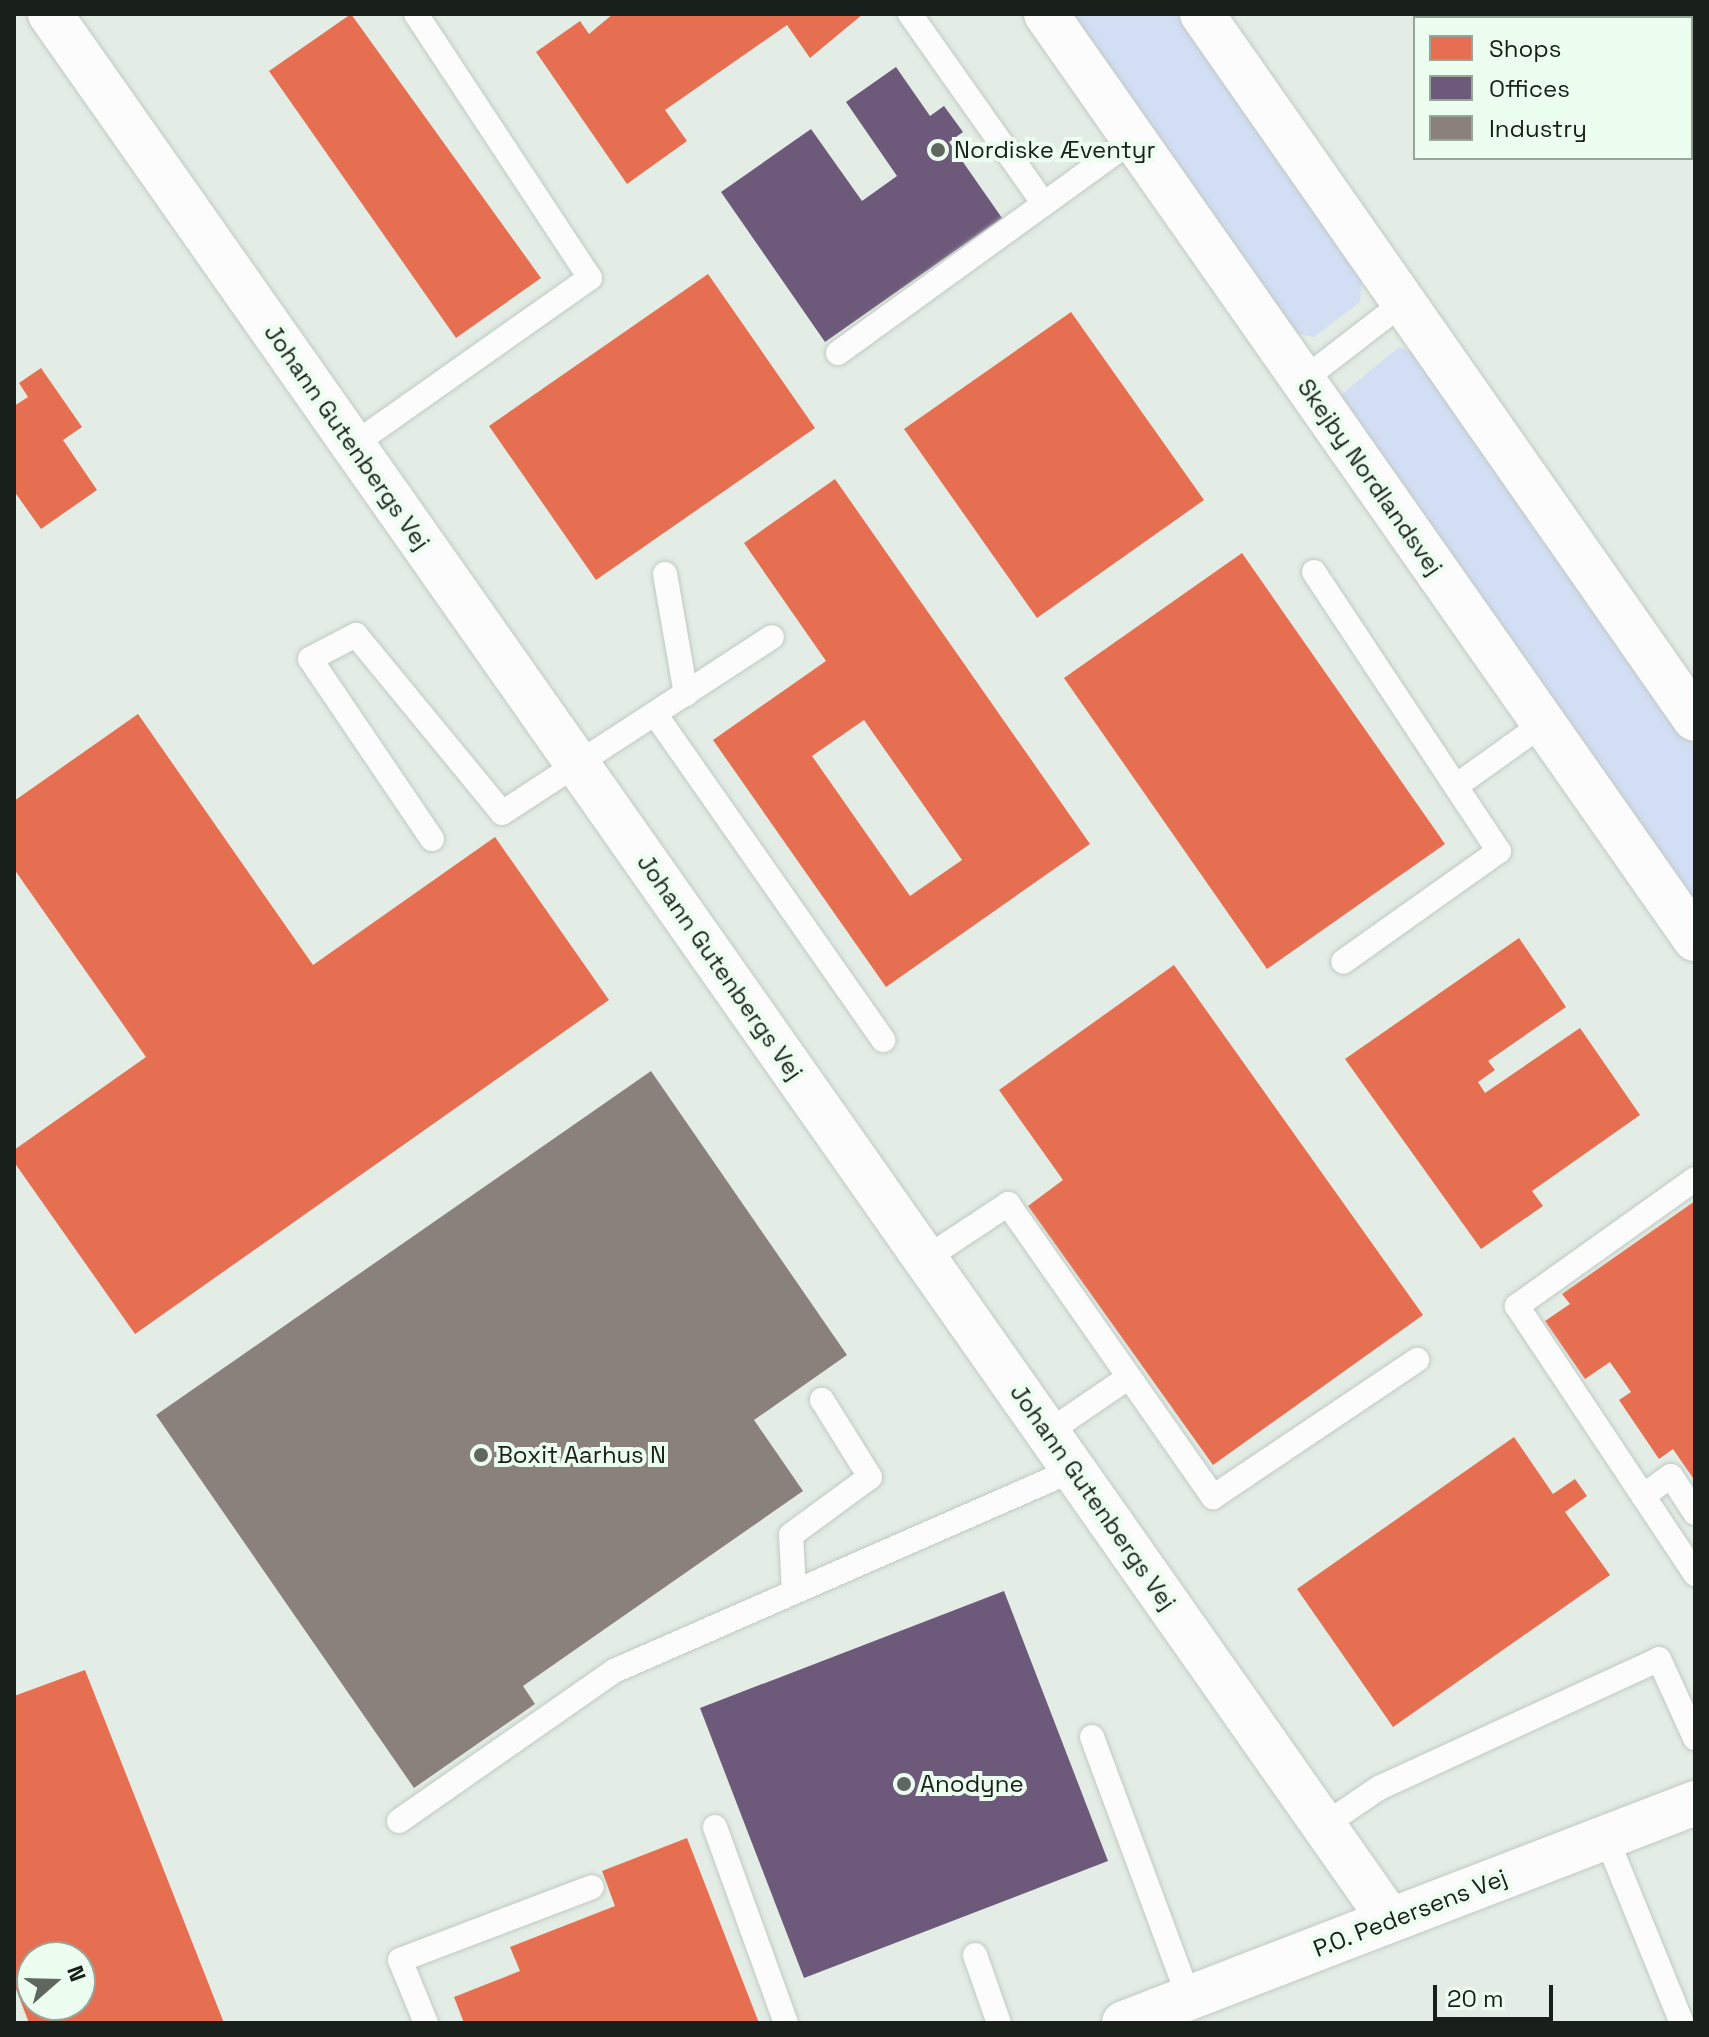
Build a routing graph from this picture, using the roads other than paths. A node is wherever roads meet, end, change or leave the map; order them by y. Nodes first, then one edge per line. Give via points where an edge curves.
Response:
1 (50, 14) edge
2 (416, 14) edge
3 (910, 14) edge
4 (1046, 14) edge
5 (1202, 14) edge
6 (1134, 139) junction
7 (1044, 204) junction
8 (1404, 302) junction
9 (838, 353) dead end
10 (1303, 380) junction
11 (353, 445) junction
12 (1314, 572) dead end
13 (665, 574) dead end
14 (772, 637) dead end
15 (686, 694) junction
16 (655, 714) junction
17 (1695, 719) edge
18 (1544, 723) junction
19 (576, 762) junction
20 (1456, 786) junction
21 (432, 839) dead end
22 (1695, 939) edge
23 (1343, 962) dead end
24 (883, 1040) dead end
25 (1695, 1179) edge
26 (925, 1259) junction
27 (1417, 1360) dead end
28 (1129, 1377) junction
29 (822, 1400) dead end
30 (1047, 1433) junction
31 (1073, 1470) junction
32 (1643, 1496) junction
33 (1695, 1513) edge
34 (1695, 1574) edge
35 (794, 1592) junction
36 (1092, 1737) dead end
37 (1695, 1738) edge
38 (1695, 1803) edge
39 (399, 1821) dead end
40 (1323, 1826) junction
41 (715, 1827) dead end
42 (1606, 1837) junction
43 (592, 1887) dead end
44 (1390, 1920) junction
45 (975, 1955) dead end
46 (1189, 1998) junction
47 (426, 2023) edge
48 (786, 2023) edge
49 (999, 2023) edge
50 (1124, 2023) edge
51 (1682, 2023) edge

1 - 11 street, Johann Gutenbergs Vej
2 - 11 lane via 590,278
3 - 7 lane
4 - 6 street, Skejby Nordlandsvej
5 - 8 street
6 - 7 lane
6 - 10 street, Skejby Nordlandsvej
7 - 9 lane
8 - 10 lane
8 - 17 street
10 - 18 street, Skejby Nordlandsvej
11 - 19 street, Johann Gutenbergs Vej
12 - 20 lane
13 - 15 lane
14 - 15 lane
15 - 16 lane
16 - 19 lane
16 - 24 lane
18 - 20 lane
18 - 22 street, Skejby Nordlandsvej
19 - 21 lane via 502,813 356,635 310,659
19 - 26 street, Johann Gutenbergs Vej
20 - 23 lane via 1499,851
25 - 32 lane via 1517,1306
26 - 28 lane via 1008,1204
26 - 30 street, Johann Gutenbergs Vej
27 - 28 lane via 1213,1497
28 - 30 lane
29 - 35 lane via 870,1477 791,1535
30 - 31 street, Johann Gutenbergs Vej
31 - 35 lane
31 - 40 street, Johann Gutenbergs Vej
32 - 33 lane via 1671,1476
32 - 34 lane
35 - 39 lane via 614,1671
36 - 46 lane
37 - 40 lane via 1659,1659 1379,1788
38 - 42 street, P.O. Pedersens Vej
40 - 44 street, Johann Gutenbergs Vej
41 - 48 lane
42 - 44 street, P.O. Pedersens Vej
42 - 51 lane
43 - 47 lane via 400,1960
44 - 46 street, P.O. Pedersens Vej
45 - 49 lane
46 - 50 street, P.O. Pedersens Vej

